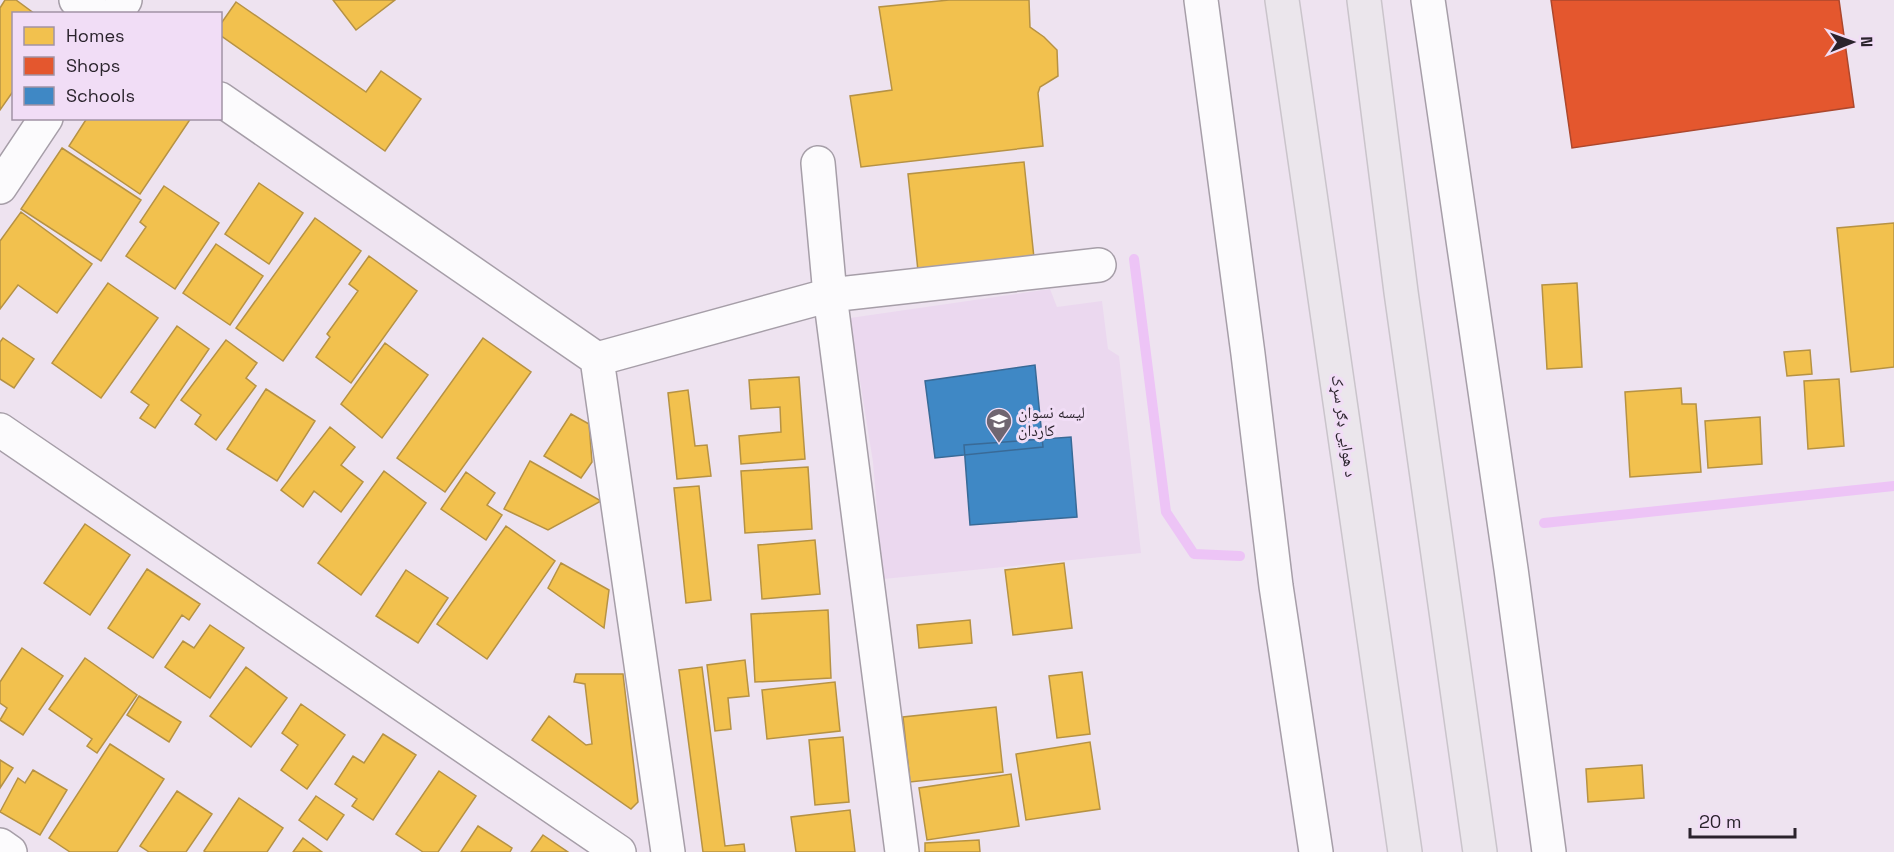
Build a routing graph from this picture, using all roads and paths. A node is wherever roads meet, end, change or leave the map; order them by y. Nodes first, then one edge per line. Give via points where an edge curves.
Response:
1 (76, 0) edge
2 (1201, 0) edge
3 (1282, 0) edge
4 (1364, 0) edge
5 (1428, 0) edge
6 (93, 12) edge
7 (222, 100) edge
8 (45, 120) edge
9 (818, 163) dead end
10 (0, 188) edge
11 (1099, 266) dead end
12 (830, 295) junction
13 (597, 358) junction
14 (0, 430) edge
15 (0, 845) edge
16 (10, 852) edge
17 (619, 852) edge
18 (668, 852) edge
19 (902, 852) edge
20 (1316, 852) edge
21 (1405, 852) edge
22 (1480, 852) edge
23 (1549, 852) edge

1 - 6 street
2 - 20 street via 1276,586
3 - 21 main road, د هوایی ډګر سړک
4 - 22 main road
5 - 23 street
7 - 13 street
8 - 10 street
9 - 12 street
11 - 12 street
12 - 13 street
12 - 19 street
13 - 18 street
14 - 17 street
15 - 16 street

